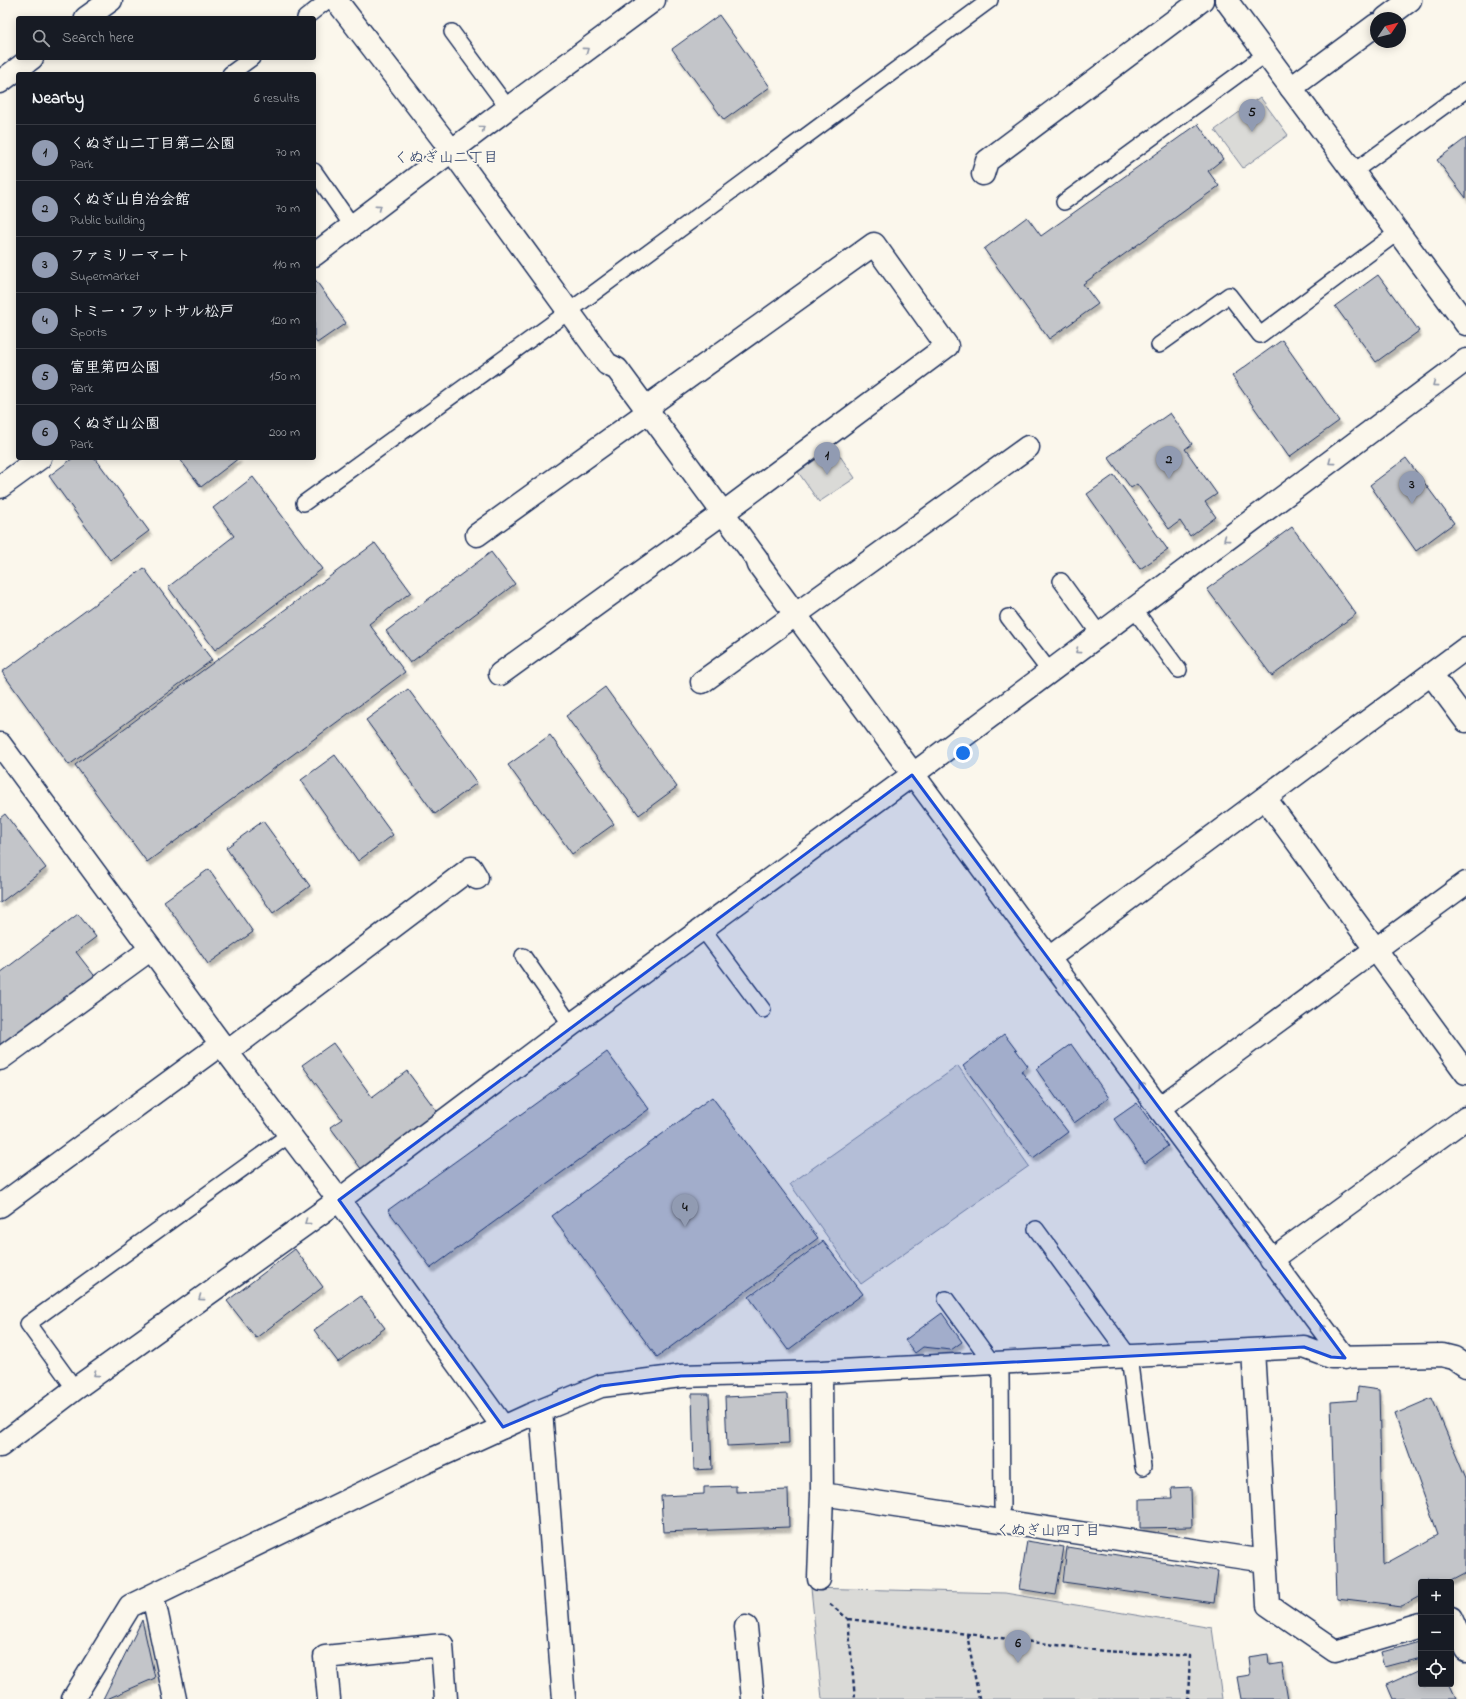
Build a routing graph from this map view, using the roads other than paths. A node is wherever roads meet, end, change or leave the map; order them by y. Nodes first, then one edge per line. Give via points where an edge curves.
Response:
1 (111, 0) edge
2 (328, 0) edge
3 (336, 0) edge
4 (654, 0) edge
5 (990, 0) edge
6 (1202, 0) edge
7 (1226, 0) edge
8 (1410, 0) edge
9 (1394, 12) edge
10 (89, 16) edge
11 (308, 16) edge
12 (1370, 29) edge
13 (452, 32) dead end
14 (1266, 54) junction
15 (29, 60) edge
16 (249, 60) edge
17 (233, 72) edge
18 (0, 82) edge
19 (1291, 88) junction
20 (1466, 90) edge
21 (508, 108) junction
22 (452, 151) junction
23 (1353, 172) junction
24 (316, 174) edge
25 (983, 174) dead end
26 (1064, 202) dead end
27 (353, 227) junction
28 (1398, 232) junction
29 (316, 254) edge
30 (568, 312) junction
31 (1466, 324) edge
32 (1159, 345) dead end
33 (1466, 360) edge
34 (648, 412) junction
35 (1028, 447) dead end
36 (37, 460) edge
37 (0, 487) edge
38 (304, 503) dead end
39 (723, 513) junction
40 (477, 535) dead end
41 (1061, 581) dead end
42 (1134, 609) junction
43 (795, 616) junction
44 (1008, 617) dead end
45 (1100, 635) junction
46 (1466, 648) edge
47 (1179, 670) dead end
48 (1050, 672) junction
49 (500, 674) dead end
50 (1431, 674) junction
51 (702, 682) dead end
52 (1466, 721) edge
53 (0, 744) edge
54 (912, 775) junction
55 (1265, 798) junction
56 (477, 878) dead end
57 (1466, 883) edge
58 (702, 928) junction
59 (151, 949) junction
60 (1376, 950) junction
61 (523, 956) dead end
62 (1049, 958) junction
63 (763, 1010) dead end
64 (571, 1025) junction
65 (224, 1048) junction
66 (0, 1059) edge
67 (1466, 1073) edge
68 (1159, 1108) junction
69 (1466, 1118) edge
70 (289, 1135) junction
71 (339, 1200) junction
72 (0, 1206) edge
73 (1036, 1229) dead end
74 (1271, 1260) junction
75 (946, 1299) dead end
76 (1254, 1350) junction
77 (1129, 1356) junction
78 (1345, 1358) junction
79 (994, 1363) junction
80 (1466, 1366) edge
81 (821, 1372) junction
82 (75, 1389) junction
83 (541, 1411) junction
84 (503, 1427) junction
85 (0, 1446) edge
86 (1143, 1467) dead end
87 (822, 1494) junction
88 (1002, 1507) dead end
89 (1265, 1561) junction
90 (819, 1579) road end
91 (153, 1596) junction
92 (1454, 1625) edge
93 (746, 1627) dead end
94 (1418, 1627) edge
95 (1466, 1651) edge
96 (73, 1699) edge
97 (175, 1699) edge
98 (329, 1699) edge
99 (446, 1699) edge
100 (564, 1699) edge
101 (753, 1699) edge

1 - 10 street
2 - 11 lane
3 - 22 street
21 -> 4 street
5 - 30 lane
6 - 25 street via 987,161
7 - 14 street
8 - 9 street
12 - 19 street
13 - 21 lane
14 - 19 street
14 - 26 lane
15 - 18 street
16 - 17 lane
19 - 23 street
20 - 23 lane
22 -> 21 street
27 -> 22 street
22 - 30 street
23 - 28 street
24 - 27 lane
27 - 29 street
28 - 31 street
28 - 32 lane via 1260,335 1229,295
30 - 34 street via 607,364 617,369
30 - 38 lane
33 -> 42 street
34 - 39 street
34 - 39 street via 655,401 874,244 947,346
34 - 40 street
35 - 43 street
36 - 37 street
39 - 43 street
39 - 49 street
41 - 45 lane
42 - 45 street
42 - 47 lane
43 - 51 street
43 - 54 street
44 - 48 lane
45 -> 48 street
46 - 50 street
48 - 54 street
50 - 52 street
50 - 55 street
53 - 59 street
54 - 58 street
54 - 62 street
55 - 60 street
55 - 62 street
56 - 65 street via 471,868
57 - 60 street
58 - 63 lane
58 - 64 street
59 - 65 street
59 - 66 street
60 - 67 street
60 - 68 street
61 - 64 lane
68 -> 62 street
64 - 71 street
65 - 70 street
65 - 72 street
74 -> 68 street
69 - 74 street
70 - 71 street
70 - 82 lane via 28,1324
71 -> 82 street
71 - 84 street
73 - 77 lane
78 -> 74 street
75 - 79 lane
76 - 77 street
76 - 78 street via 1304,1347 1331,1357
76 - 89 street
77 - 79 street
77 - 86 lane
78 - 80 street via 1442,1355 1454,1358
79 - 81 street
79 - 88 lane via 1001,1375
81 - 83 street via 681,1376 601,1386
81 - 87 street
82 - 85 street
83 - 84 street
83 - 100 street
84 - 91 street
87 - 89 street
87 - 90 street
89 - 94 street via 1268,1605 1334,1651
91 - 96 street via 130,1606
91 - 97 street
92 - 95 street
93 - 101 street
98 - 99 street via 325,1657 442,1645

